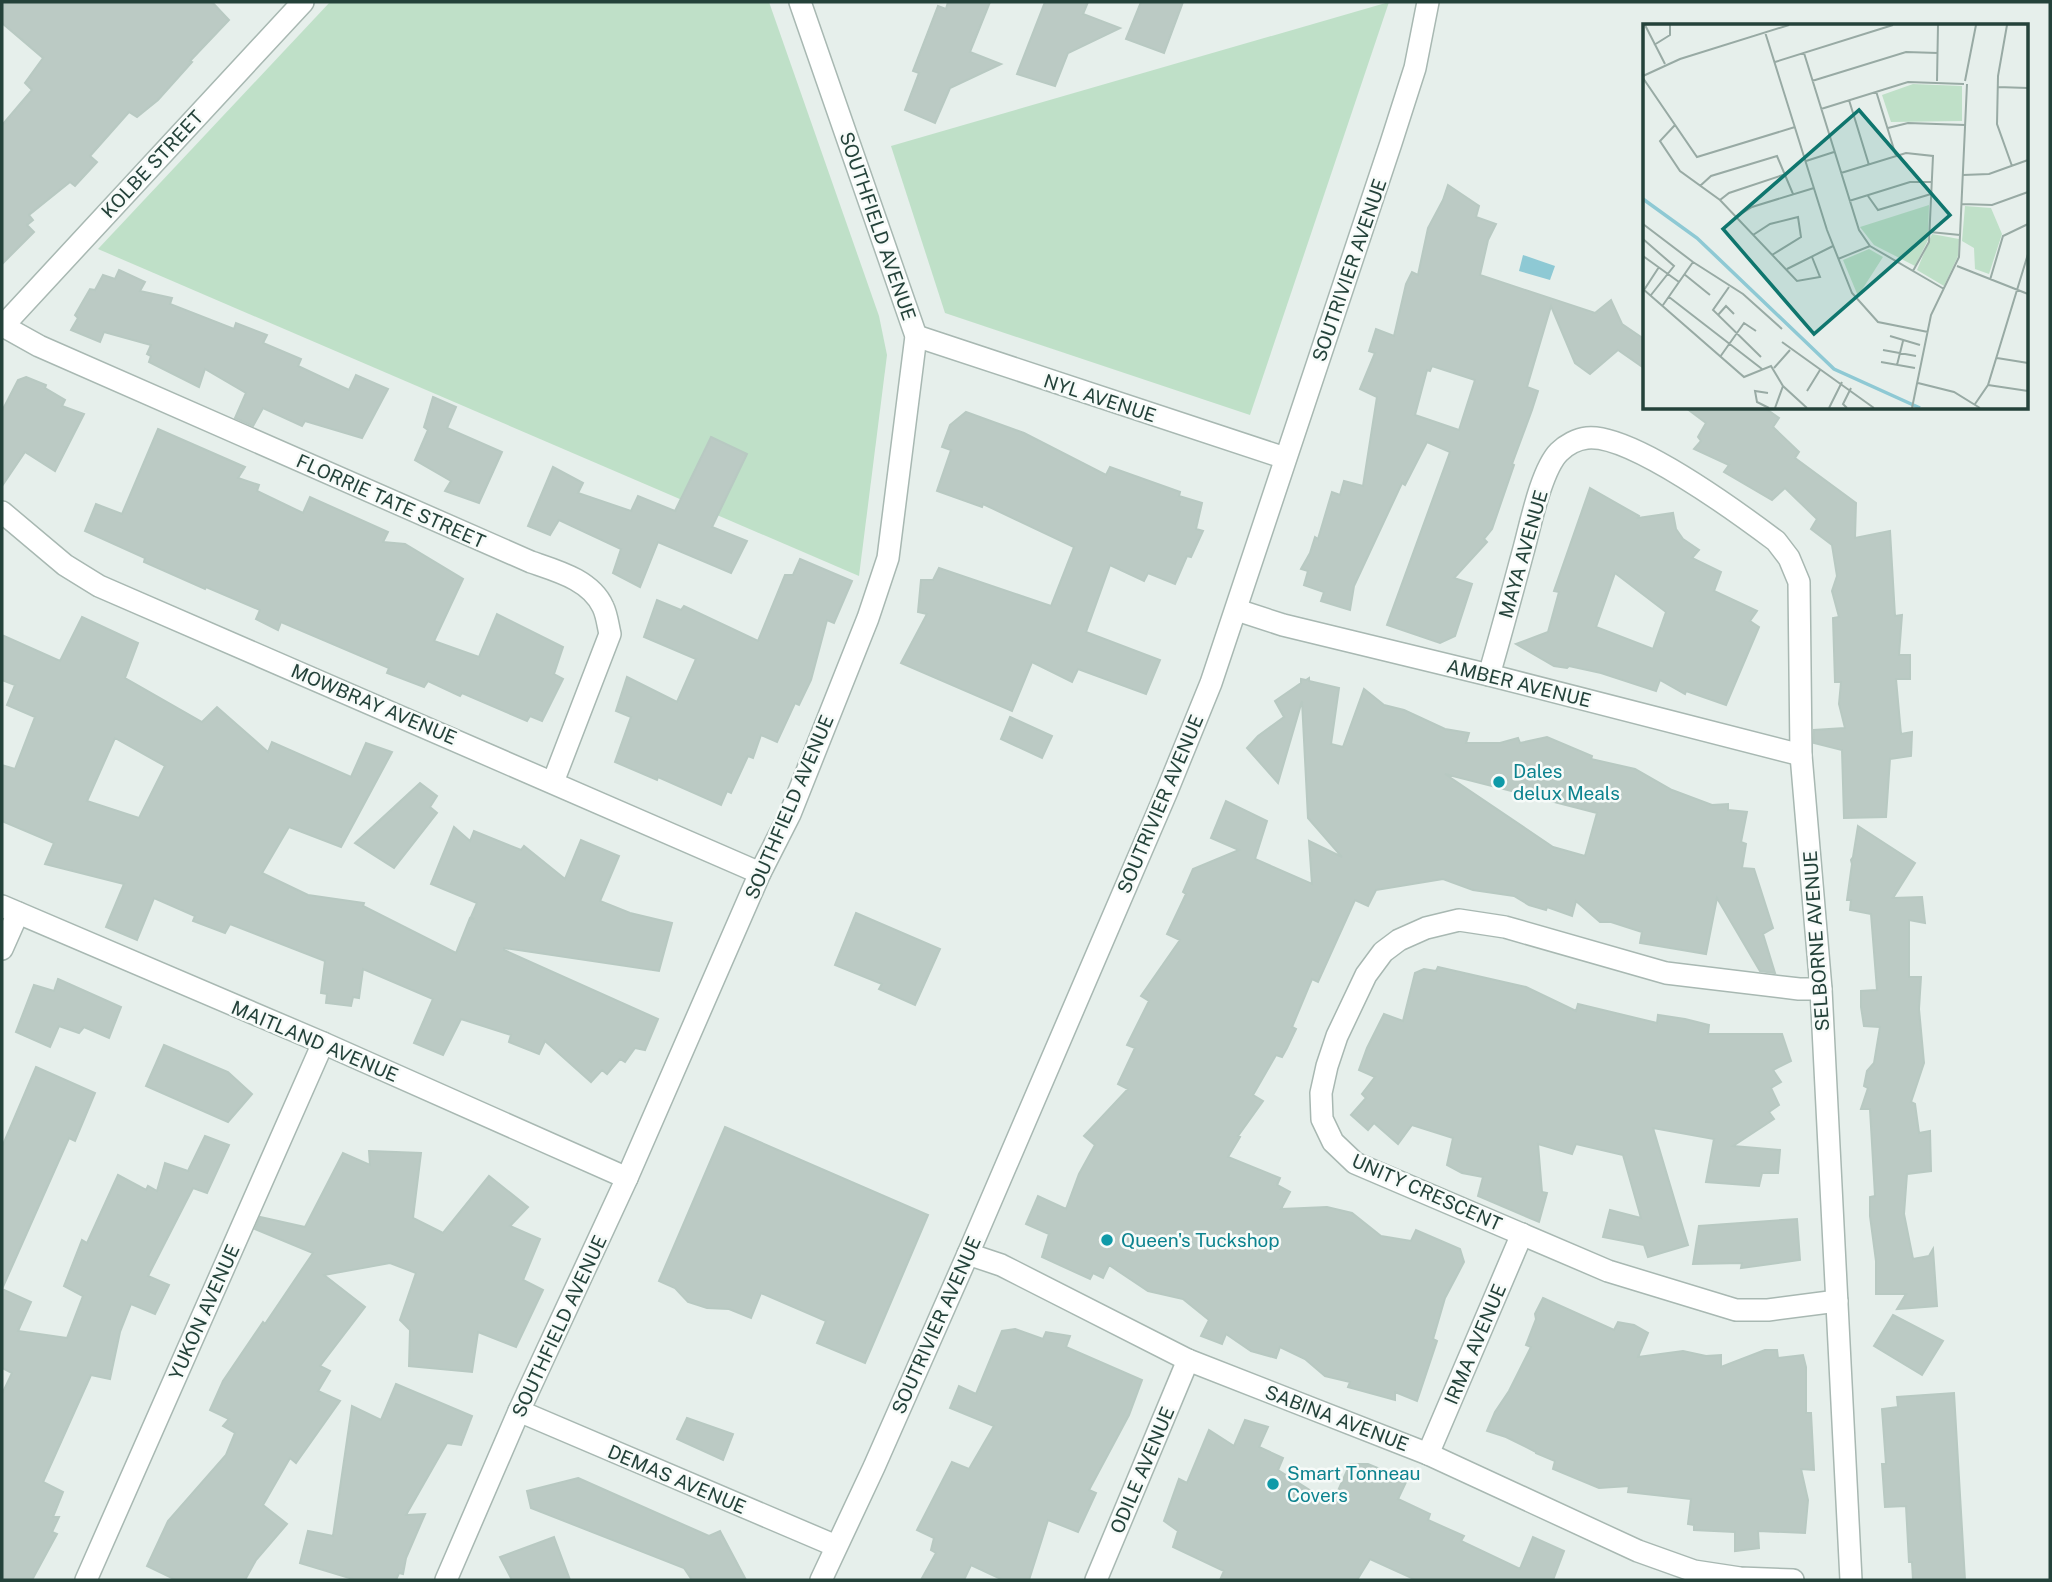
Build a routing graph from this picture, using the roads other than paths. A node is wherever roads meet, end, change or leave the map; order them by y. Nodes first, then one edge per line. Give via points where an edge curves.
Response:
1 (800, 2) edge
2 (1428, 2) edge
3 (300, 3) edge
4 (2, 327) edge
5 (916, 336) junction
6 (1573, 442) joint
7 (1285, 458) junction
8 (2, 512) edge
9 (1237, 610) junction
10 (1489, 675) junction
11 (1801, 755) junction
12 (553, 782) junction
13 (760, 873) junction
14 (10, 910) edge
15 (2, 949) edge
16 (1821, 989) junction
17 (323, 1043) junction
18 (627, 1178) junction
19 (1522, 1234) junction
20 (968, 1254) junction
21 (1837, 1301) junction
22 (1188, 1360) junction
23 (519, 1411) junction
24 (1428, 1454) junction
25 (836, 1546) junction
26 (1100, 1579) edge
27 (86, 1580) edge
28 (446, 1580) edge
29 (821, 1580) edge
30 (1793, 1580) edge
31 (1851, 1580) edge

1 - 5 street, SOUTHFIELD AVENUE
2 - 7 street, SOUTRIVIER AVENUE via 1415,68
3 - 4 street, KOLBE STREET
4 - 12 street, FLORRIE TATE STREET via 586,586 604,609 610,634
5 - 7 street, NYL AVENUE
5 - 13 street, SOUTHFIELD AVENUE via 888,558 790,814
6 - 10 street, MAYA AVENUE via 1558,454 1542,486
6 - 11 street, SELBORNE AVENUE via 1604,439 1648,455 1749,521 1776,541 1789,558 1799,582
7 - 9 street, SOUTRIVIER AVENUE
8 - 12 street, MOWBRAY AVENUE via 65,565 99,586
9 - 10 street, AMBER AVENUE
9 - 20 street, SOUTRIVIER AVENUE via 1167,791
10 - 11 street, AMBER AVENUE
11 - 16 street, SELBORNE AVENUE
12 - 13 street, MOWBRAY AVENUE
13 - 18 street, SOUTHFIELD AVENUE
14 - 15 street
14 - 17 street, MAITLAND AVENUE
16 - 19 street, UNITY CRESCENT via 1666,973 1505,927 1459,920 1426,928 1383,952 1355,996 1327,1066 1322,1119 1332,1142 1368,1170
16 - 21 street, SELBORNE AVENUE
17 - 18 street, MAITLAND AVENUE
17 - 27 street, YUKON AVENUE
18 - 23 street, SOUTHFIELD AVENUE
19 - 21 street, UNITY CRESCENT via 1608,1271 1736,1310
19 - 24 street, IRMA AVENUE
20 - 22 street, SABINA AVENUE via 1001,1265
20 - 25 street, SOUTRIVIER AVENUE
21 - 31 street, SELBORNE AVENUE
22 - 24 street, SABINA AVENUE
22 - 26 street, ODILE AVENUE
23 - 25 street, DEMAS AVENUE
23 - 28 street, SOUTHFIELD AVENUE
24 - 30 street, SABINA AVENUE via 1694,1571
25 - 29 street, SOUTRIVIER AVENUE

